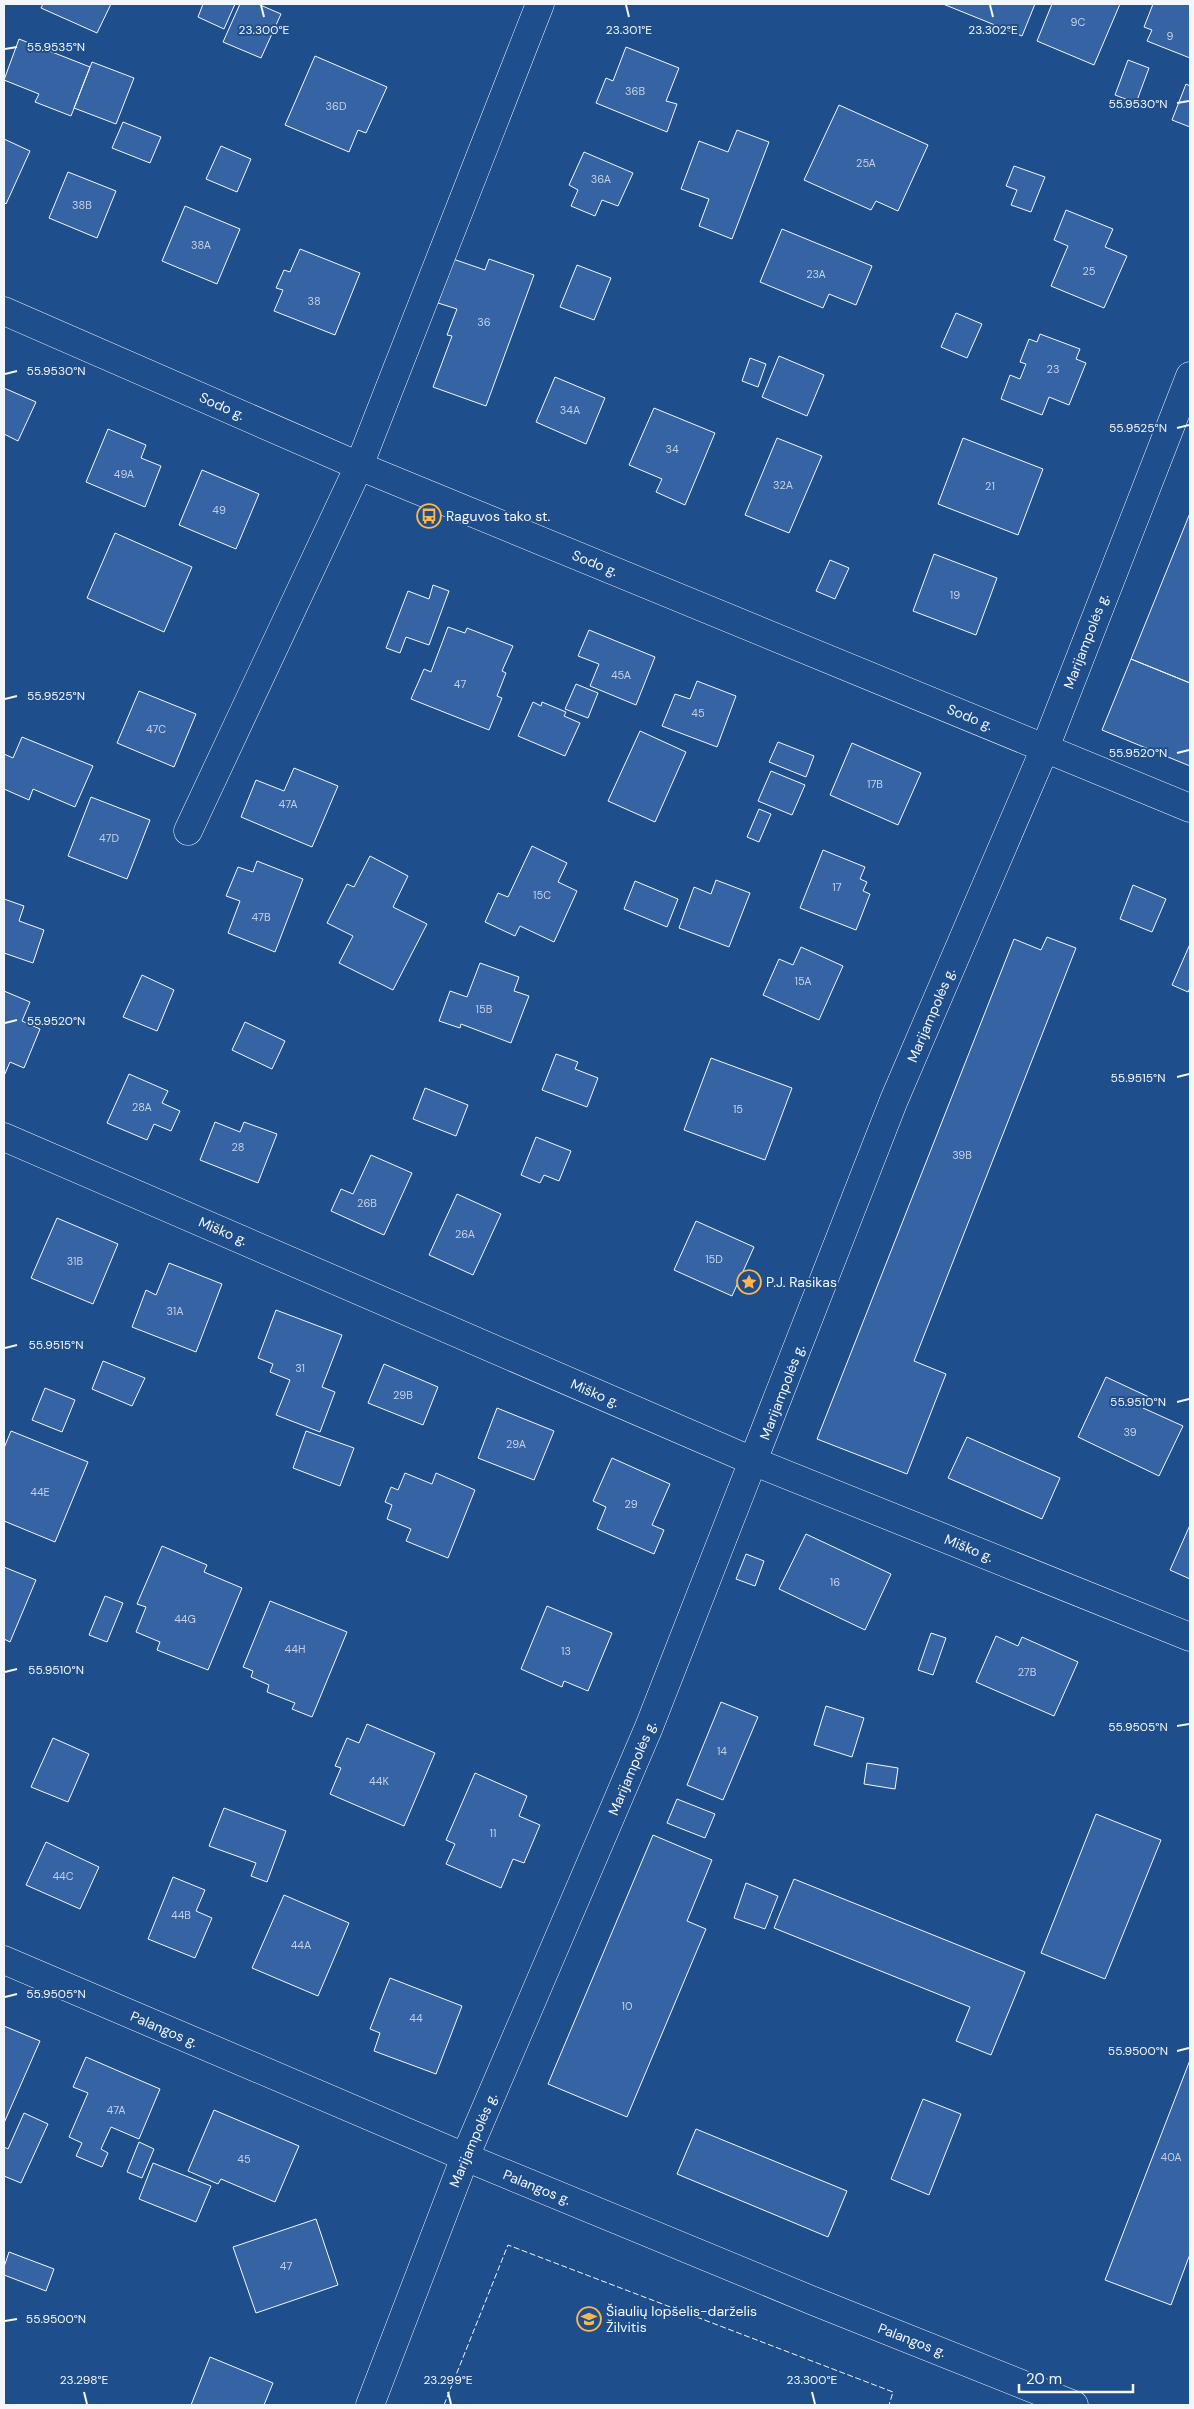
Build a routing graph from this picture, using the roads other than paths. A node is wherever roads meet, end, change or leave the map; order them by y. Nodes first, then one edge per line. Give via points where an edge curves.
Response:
1 (540, 4) edge
2 (4, 311) edge
3 (1190, 376) edge
4 (359, 466) junction
5 (1044, 748) junction
6 (1190, 808) edge
7 (188, 832) dead end
8 (4, 1137) edge
9 (754, 1462) junction
10 (1190, 1637) edge
11 (4, 1960) edge
12 (465, 2157) junction
13 (370, 2405) edge
14 (1074, 2405) edge

1 - 4 street
2 - 4 street, Sodo g.
3 - 5 street, Marijampolės g.
4 - 5 street, Sodo g.
4 - 7 street
5 - 6 street, Sodo g.
5 - 9 street, Marijampolės g. via 894,1100
8 - 9 street, Miško g.
9 - 10 street, Miško g.
9 - 12 street, Marijampolės g. via 649,1727
11 - 12 street, Palangos g.
12 - 13 street, Marijampolės g.
12 - 14 street, Palangos g.

